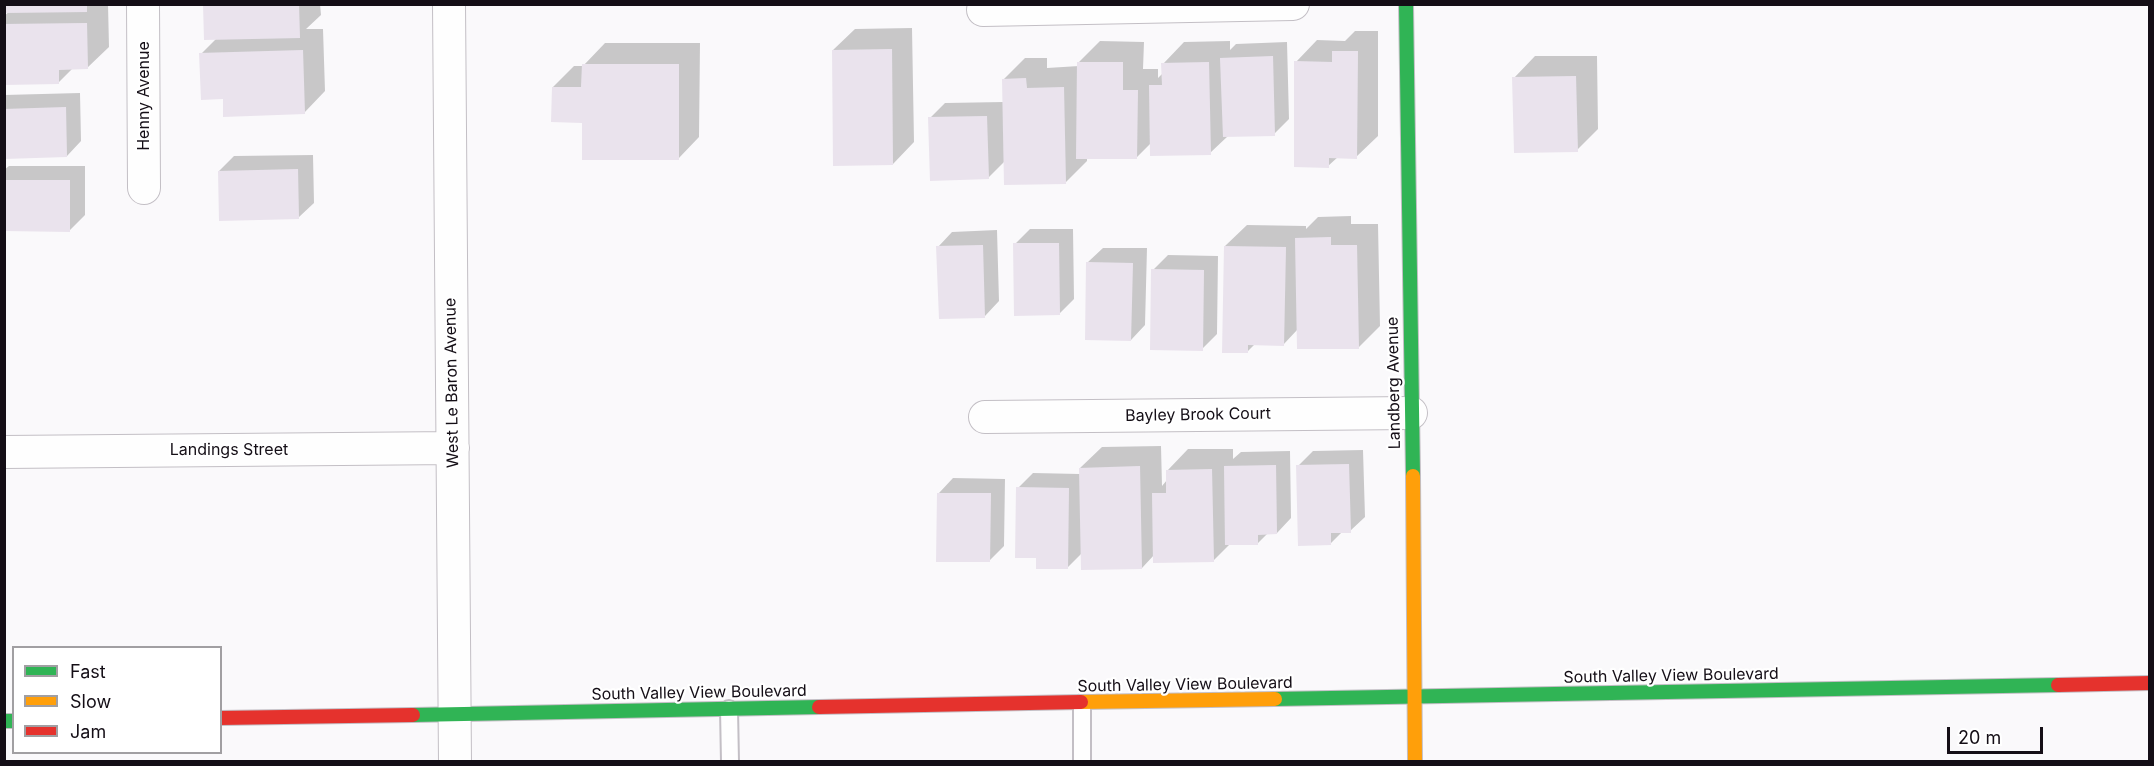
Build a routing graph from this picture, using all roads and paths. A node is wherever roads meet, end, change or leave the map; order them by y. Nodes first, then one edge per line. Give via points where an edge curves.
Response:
1 (143, 4) edge
2 (449, 4) edge
3 (1293, 4) edge
4 (1406, 4) edge
5 (983, 10) dead end
6 (144, 188) dead end
7 (1411, 413) junction
8 (985, 417) dead end
9 (453, 448) junction
10 (4, 452) edge
11 (2150, 683) edge
12 (1416, 697) junction
13 (1082, 703) junction
14 (729, 709) junction
15 (455, 714) junction
16 (222, 718) edge
17 (455, 762) edge
18 (730, 762) edge
19 (1083, 762) edge
20 (1416, 762) edge

1 - 6 street, Henny Avenue
2 - 9 street, West Le Baron Avenue
3 - 5 street
4 - 7 main road, Landberg Avenue
7 - 8 street, Bayley Brook Court
7 - 12 main road, Landberg Avenue
9 - 10 street, Landings Street
9 - 15 street, West Le Baron Avenue
11 - 12 main road, South Valley View Boulevard
12 - 13 main road, South Valley View Boulevard
12 - 20 main road, Landberg Avenue
13 - 14 main road, South Valley View Boulevard
13 - 19 lane
14 - 15 main road, South Valley View Boulevard
14 - 18 lane
15 - 16 main road, South Valley View Boulevard
15 - 17 street, West Le Baron Avenue

